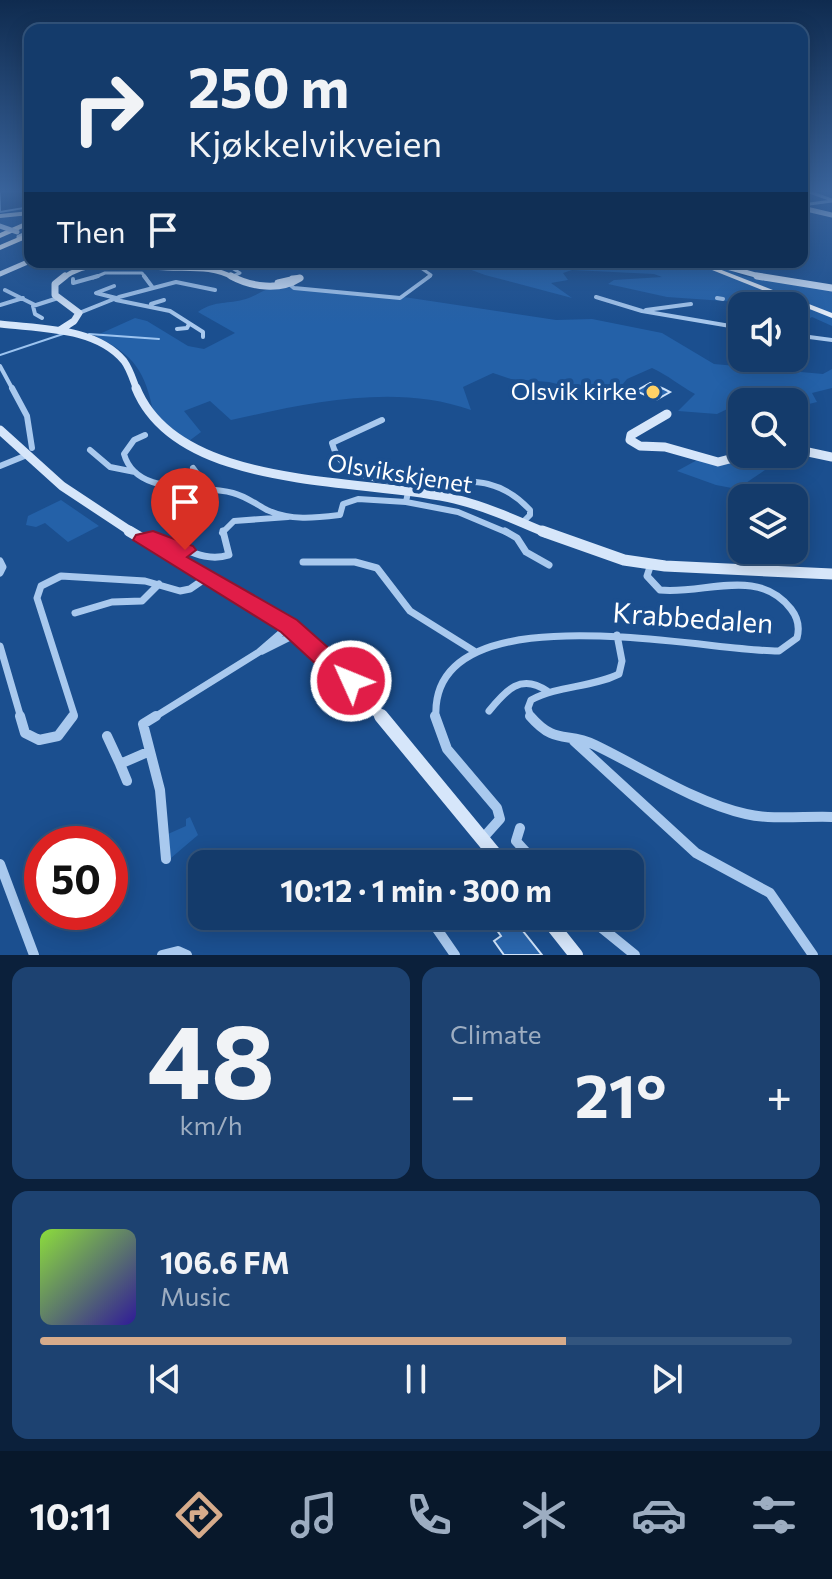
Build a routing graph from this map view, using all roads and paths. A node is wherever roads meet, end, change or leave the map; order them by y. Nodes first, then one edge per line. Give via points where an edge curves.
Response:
1 (24, 236) edge
2 (0, 247) edge
3 (24, 264) edge
4 (91, 268) edge
5 (199, 268) edge
6 (232, 268) edge
7 (421, 268) edge
8 (710, 268) edge
9 (730, 268) edge
10 (0, 274) edge
11 (233, 276) junction
12 (73, 279) dead end
13 (278, 283) junction
14 (288, 283) junction
15 (114, 286) dead end
16 (153, 288) junction
17 (832, 288) edge
18 (5, 290) dead end
19 (215, 290) dead end
20 (596, 297) dead end
21 (23, 298) junction
22 (58, 298) junction
23 (114, 299) junction
24 (164, 300) dead end
25 (691, 304) dead end
26 (0, 305) edge
27 (35, 305) junction
28 (147, 305) junction
29 (638, 311) junction
30 (79, 313) junction
31 (832, 316) edge
32 (42, 318) dead end
33 (0, 324) edge
34 (189, 324) junction
35 (728, 326) edge
36 (177, 329) dead end
37 (60, 330) junction
38 (203, 337) dead end
39 (808, 337) edge
40 (832, 340) edge
41 (1, 369) edge
42 (667, 414) dead end
43 (382, 420) dead end
44 (0, 430) edge
45 (145, 435) dead end
46 (90, 450) dead end
47 (29, 452) junction
48 (808, 452) edge
49 (832, 457) edge
50 (728, 459) edge
51 (0, 466) edge
52 (193, 468) dead end
53 (135, 472) junction
54 (209, 490) junction
55 (407, 497) junction
56 (288, 517) junction
57 (522, 523) junction
58 (143, 540) junction
59 (0, 561) edge
60 (303, 562) dead end
61 (651, 564) junction
62 (549, 565) dead end
63 (0, 573) edge
64 (832, 574) edge
65 (206, 578) junction
66 (159, 584) junction
67 (75, 613) dead end
68 (293, 629) junction
69 (617, 635) junction
70 (0, 646) edge
71 (474, 651) junction
72 (547, 691) junction
73 (489, 711) dead end
74 (107, 736) dead end
75 (574, 741) junction
76 (150, 751) junction
77 (120, 764) junction
78 (127, 781) dead end
79 (832, 817) edge
80 (520, 828) dead end
81 (483, 838) junction
82 (492, 850) edge
83 (524, 850) edge
84 (166, 859) dead end
85 (0, 864) edge
86 (438, 930) edge
87 (556, 930) edge
88 (604, 930) edge
89 (34, 955) edge
90 (162, 955) edge
91 (187, 955) edge
92 (455, 955) edge
93 (576, 955) edge
94 (635, 955) edge
95 (813, 955) edge

1 - 2 highway
3 - 10 main road
4 - 22 main road via 55,284
5 - 11 main road
6 - 11 street via 240,273
7 - 14 street via 431,275 400,298 294,288
8 - 31 main road
9 - 17 main road
11 - 13 main road via 247,284
12 - 16 street via 77,284 105,273 142,273
13 - 14 main road
13 - 14 main road via 300,278
15 - 23 street via 96,293
16 - 19 street via 179,282 206,294
16 - 23 street
18 - 21 street
20 - 29 street
21 - 26 street
21 - 27 street
22 - 27 street
22 - 30 main road
23 - 28 street
23 - 30 street
24 - 28 street
25 - 29 street
27 - 32 street via 32,310
28 - 34 street via 170,311
29 - 35 street
30 - 37 main road
33 - 37 main road, Olsvikskjenet
34 - 36 street
34 - 38 street
37 - 55 main road, Olsvikskjenet via 115,351 156,422 203,453 292,478
39 - 40 street
41 - 47 street via 27,416
42 - 50 main road via 631,435 631,442 718,462
43 - 57 street via 332,443 342,467 388,479 496,486 530,510
44 - 47 main road
45 - 53 street via 124,454
46 - 53 street via 105,465
47 - 51 street
47 - 58 main road via 62,486
48 - 49 main road
52 - 54 street
53 - 54 street via 169,487
54 - 56 street via 232,493
55 - 56 street via 391,504 353,499 343,504 341,515
55 - 57 main road, Olsvikskjenet via 468,503
55 - 62 street via 497,527
56 - 58 street via 231,522 222,532 229,555 220,559 153,538
57 - 61 main road, Olsvikskjenet via 585,549
58 - 65 main road
59 - 63 street
60 - 71 street via 375,567 426,624
61 - 64 main road, Olsvikskjenet
61 - 69 street, Krabbedalen via 648,579 667,591 727,583 770,592 798,619 798,637 790,647 762,652
65 - 66 street via 185,590
65 - 68 main road
66 - 67 street via 142,601 112,602
66 - 70 street via 66,576 39,589 37,598 74,714 67,729 50,740 25,733
68 - 76 street via 146,720
68 - 81 main road via 351,681
69 - 71 street, Krabbedalen via 518,641
69 - 72 street via 619,674
71 - 81 street via 441,685 435,722 449,753 497,808 500,819
72 - 73 street via 516,682
72 - 75 street via 531,700 530,717 547,734
74 - 77 street
75 - 79 street via 592,743 630,765 748,815
75 - 95 street via 702,858 770,893
76 - 77 street
76 - 84 street via 160,790
77 - 78 street
80 - 83 street via 516,841
81 - 82 main road
85 - 89 street
86 - 92 street
87 - 93 main road
88 - 94 street
90 - 91 street

